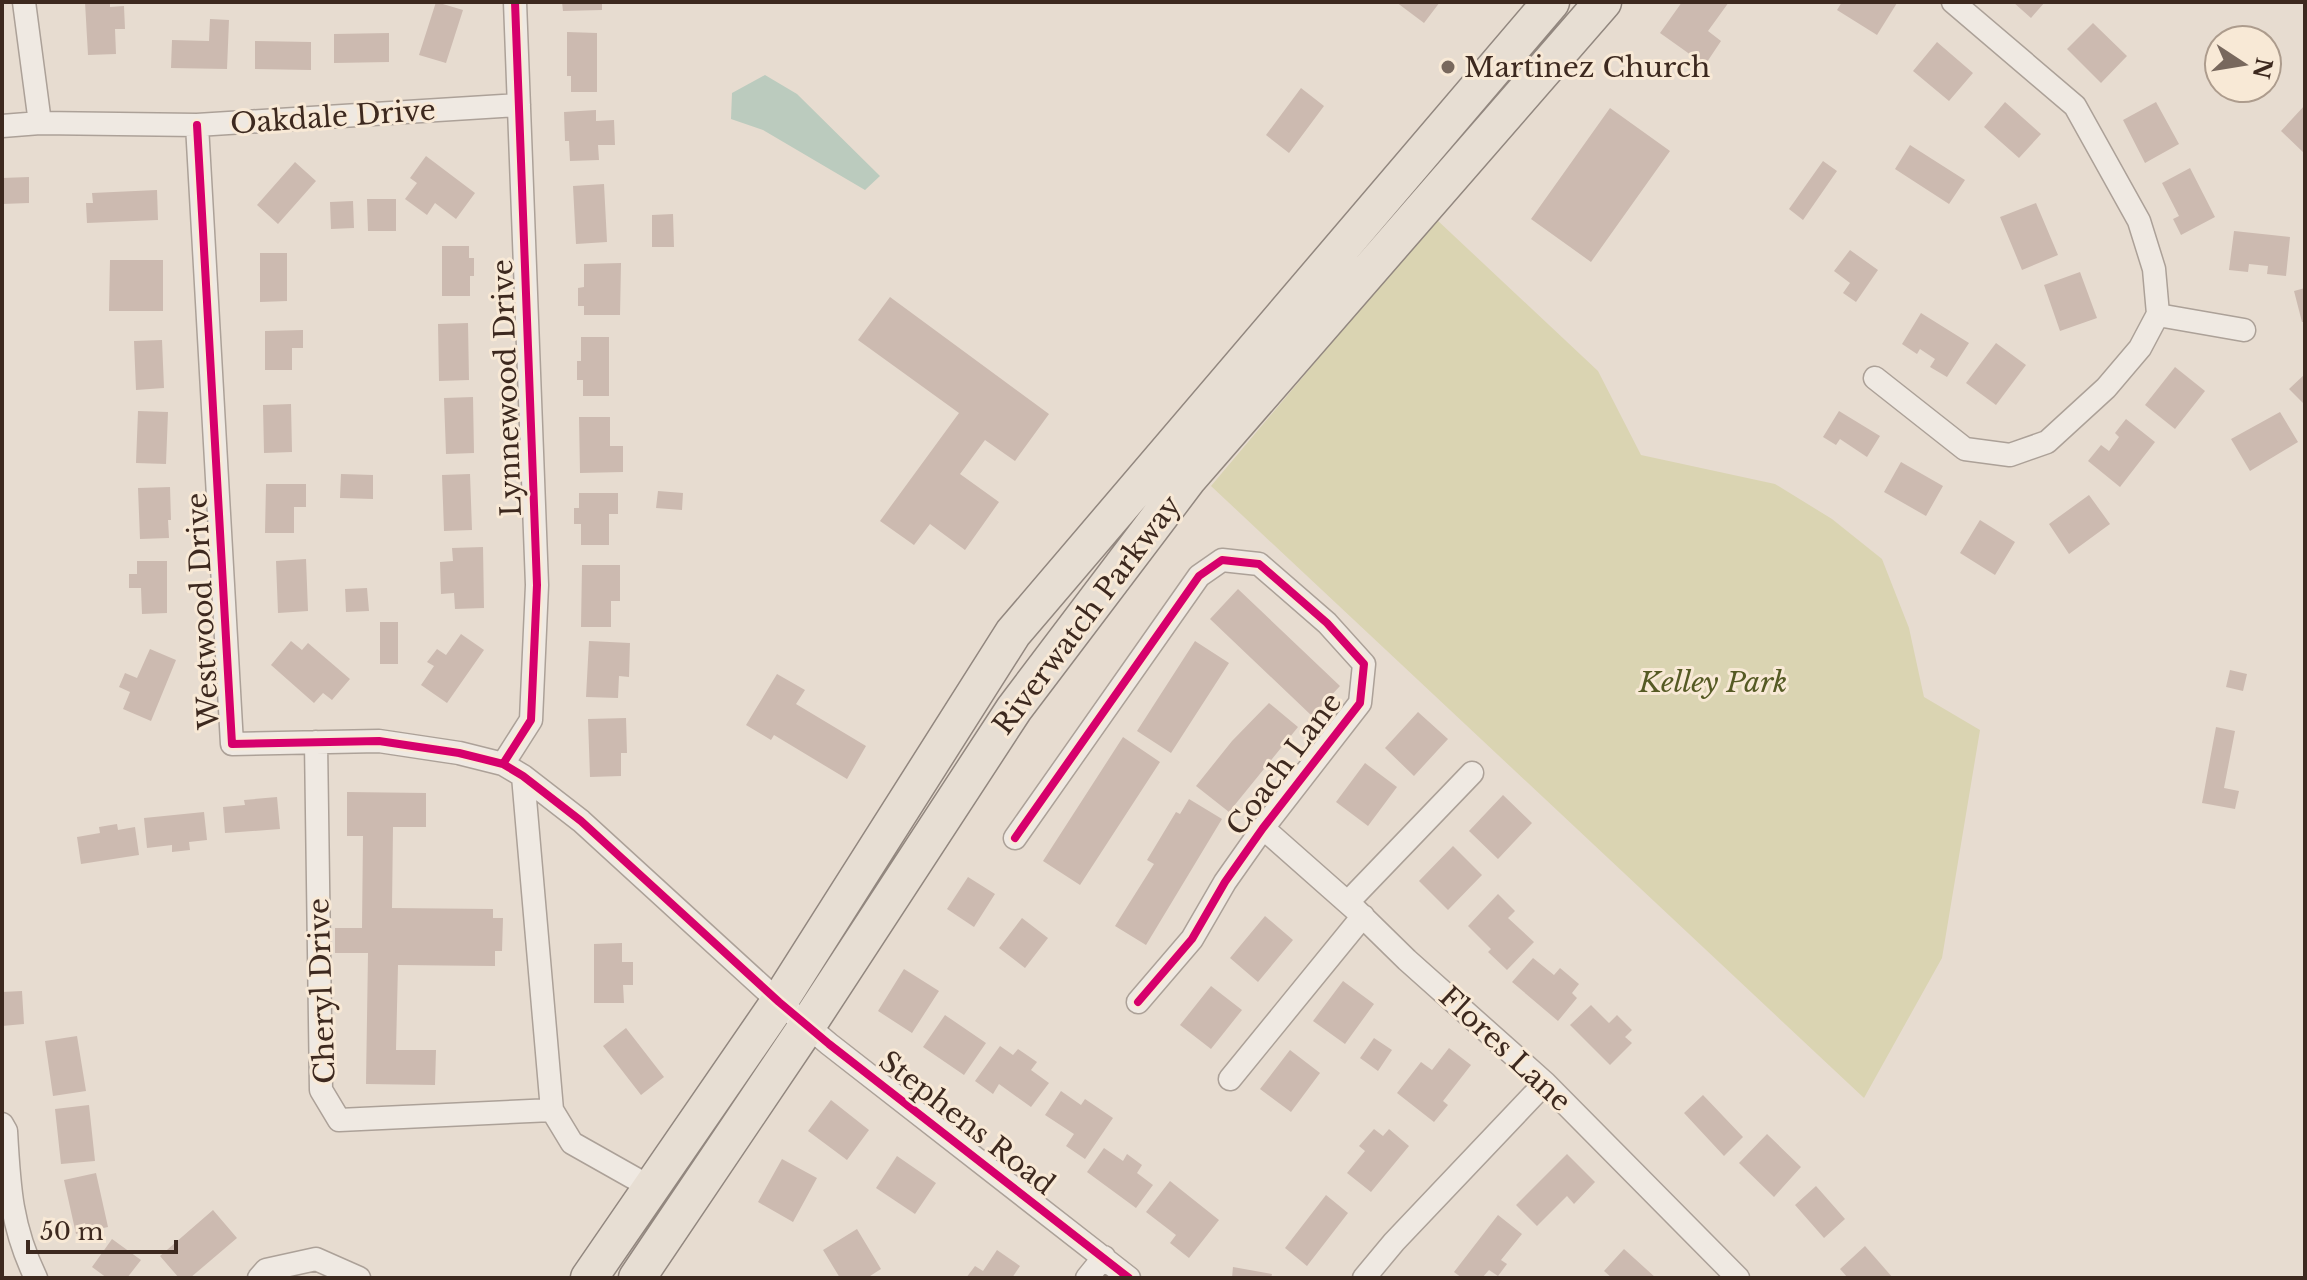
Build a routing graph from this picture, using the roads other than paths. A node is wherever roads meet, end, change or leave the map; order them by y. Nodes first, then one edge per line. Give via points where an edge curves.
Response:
1 (24, 2) edge
2 (515, 2) edge
3 (1551, 2) edge
4 (1603, 2) edge
5 (1953, 2) edge
6 (519, 105) junction
7 (40, 123) junction
8 (197, 125) junction
9 (2, 126) edge
10 (2158, 315) junction
11 (2244, 330) dead end
12 (1875, 378) dead end
13 (316, 742) junction
14 (503, 764) junction
15 (1472, 773) dead end
16 (523, 776) junction
17 (1263, 828) junction
18 (1015, 838) dead end
19 (1355, 909) junction
20 (779, 1002) junction
21 (1138, 1002) dead end
22 (807, 1026) junction
23 (1230, 1079) dead end
24 (1545, 1083) junction
25 (552, 1110) junction
26 (2, 1124) edge
27 (650, 1187) junction
28 (1104, 1257) junction
29 (36, 1278) edge
30 (259, 1278) edge
31 (359, 1278) edge
32 (589, 1278) edge
33 (637, 1278) edge
34 (1087, 1278) edge
35 (1129, 1278) edge
36 (1364, 1278) edge
37 (1738, 1278) edge

1 - 7 street
2 - 6 street, Lynnewood Drive
3 - 20 main road, Riverwatch Parkway via 1013,633
4 - 22 main road, Riverwatch Parkway via 1188,479 1014,709
5 - 10 street via 2075,106 2139,221 2154,269
6 - 8 street, Oakdale Drive
6 - 14 street, Lynnewood Drive via 537,585 531,720
7 - 8 street, Oakdale Drive
7 - 9 street, Oakdale Drive
8 - 13 street, Westwood Drive via 232,744
10 - 11 street
10 - 12 street via 2140,348 2106,388 2047,442 2010,455 1965,449
13 - 14 street, Westwood Drive via 379,741
13 - 25 street, Cheryl Drive via 321,1090 339,1120
14 - 16 street, Westwood Drive
15 - 19 street
16 - 20 street, Westwood Drive via 581,821
16 - 25 street
17 - 18 street, Coach Lane via 1360,703 1364,664 1327,623 1259,564 1222,560 1199,576
17 - 19 street, Flores Lane
17 - 21 street, Coach Lane via 1192,939
19 - 23 street
19 - 24 street, Flores Lane
20 - 22 street, Stephens Road
20 - 27 main road, Riverwatch Parkway
22 - 28 street, Stephens Road
22 - 33 main road, Riverwatch Parkway
24 - 36 street
24 - 37 street, Flores Lane
25 - 27 street via 572,1143
26 - 29 street via 20,1247
27 - 32 main road, Riverwatch Parkway
28 - 34 street
28 - 35 street, Stephens Road
30 - 31 street via 266,1270 316,1259

